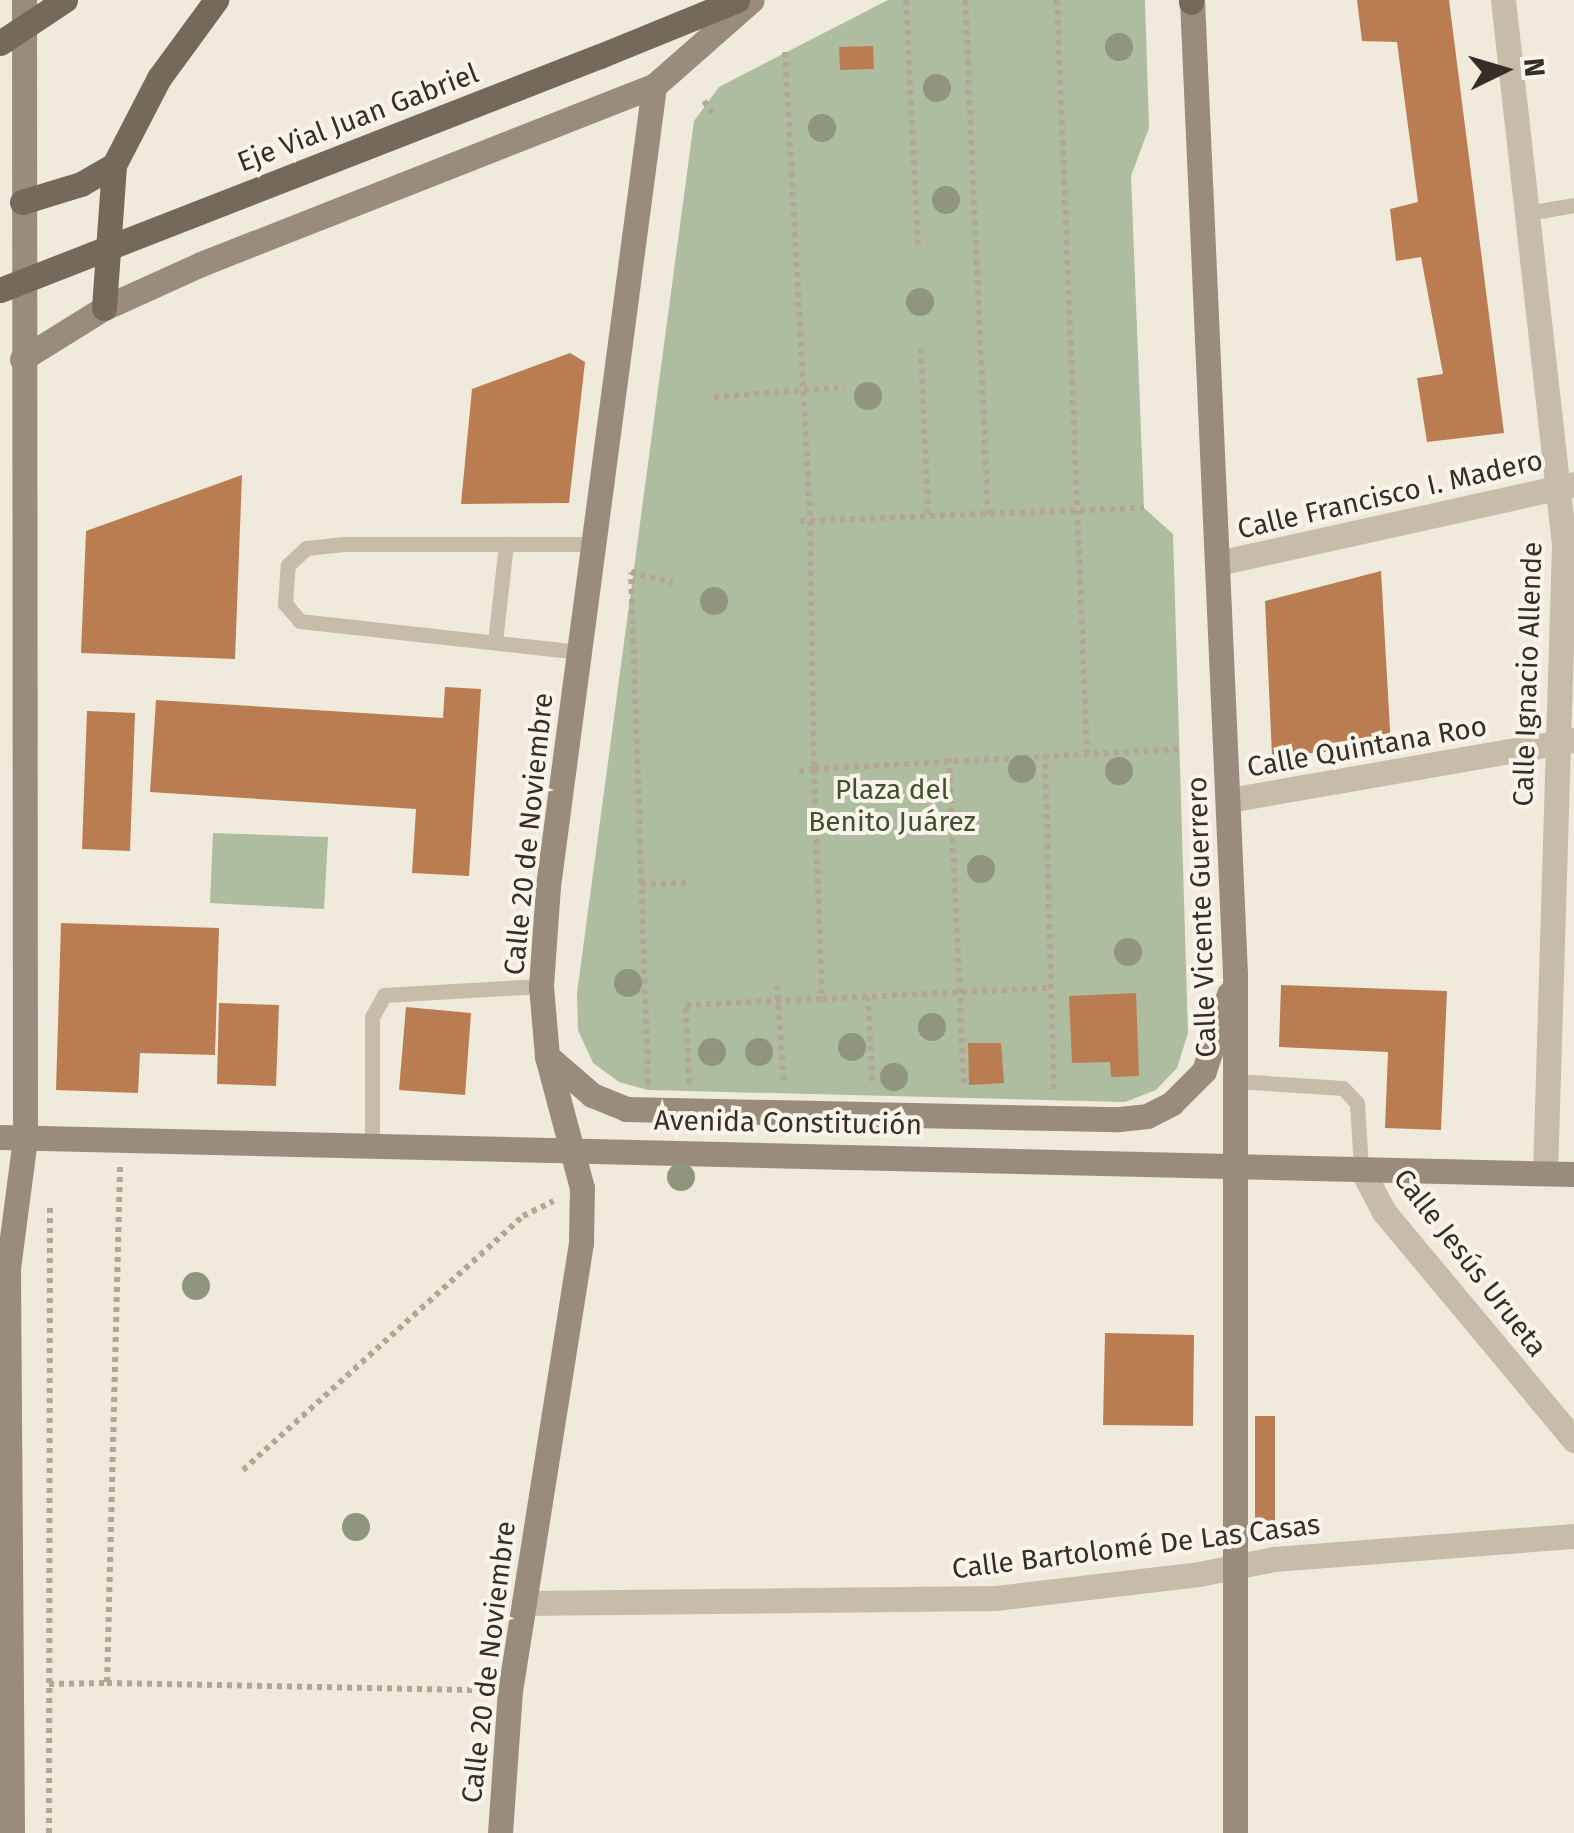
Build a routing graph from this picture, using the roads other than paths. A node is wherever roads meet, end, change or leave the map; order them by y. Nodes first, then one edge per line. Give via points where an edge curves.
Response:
1 (24, 0) edge
2 (65, 0) edge
3 (216, 0) edge
4 (737, 0) edge
5 (752, 0) edge
6 (1503, 0) edge
7 (1191, 1) edge
8 (0, 43) edge
9 (654, 86) junction
10 (114, 166) junction
11 (22, 202) junction
12 (1574, 204) edge
13 (1528, 214) junction
14 (0, 290) edge
15 (104, 308) junction
16 (22, 359) junction
17 (1567, 485) edge
18 (506, 544) junction
19 (597, 544) junction
20 (1218, 564) junction
21 (495, 642) junction
22 (580, 652) junction
23 (1564, 741) edge
24 (1229, 800) junction
25 (1236, 976) junction
26 (541, 986) junction
27 (546, 1056) junction
28 (1236, 1081) junction
29 (12, 1137) edge
30 (372, 1145) junction
31 (573, 1148) junction
32 (1236, 1164) junction
33 (1361, 1168) junction
34 (1545, 1174) junction
35 (1574, 1174) edge
36 (4, 1258) edge
37 (3, 1332) edge
38 (1574, 1440) edge
39 (3, 1447) edge
40 (1574, 1536) edge
41 (1234, 1567) junction
42 (5, 1580) edge
43 (524, 1603) junction
44 (12, 1833) edge
45 (500, 1833) edge
46 (1235, 1833) edge

1 - 11 main road
2 - 8 main road, bridge
3 - 10 main road via 159,78
4 - 14 main road, Eje Vial Juan Gabriel, bridge
5 - 9 main road
6 - 13 street, Calle Ignacio Allende
7 - 20 main road, Calle Vicente Guerrero
9 - 15 main road
9 - 19 main road, Calle 20 de Noviembre
10 - 11 main road
10 - 15 main road
11 - 16 main road
12 - 13 lane
13 - 17 street, Calle Ignacio Allende
15 - 16 main road
16 - 29 main road
17 - 20 street, Calle Francisco I. Madero
17 - 23 street, Calle Ignacio Allende
18 - 19 lane
18 - 21 lane
18 - 21 lane via 344,544 306,548 288,565 286,604 300,620
19 - 22 main road, Calle 20 de Noviembre
20 - 24 main road, Calle Vicente Guerrero
21 - 22 lane
22 - 26 main road, Calle 20 de Noviembre
23 - 24 street, Calle Quintana Roo
23 - 34 street, Calle Ignacio Allende
24 - 25 main road, Calle Vicente Guerrero
25 - 27 main road via 1204,1071 1172,1104 1147,1116 626,1109 592,1095
25 - 28 main road, Calle Vicente Guerrero
26 - 27 main road, Calle 20 de Noviembre
26 - 30 lane via 384,995 372,1017
27 - 31 main road, Calle 20 de Noviembre
28 - 32 main road, Calle Vicente Guerrero
28 - 33 lane via 1327,1085 1352,1094
29 - 30 main road, Avenida Constitución
29 - 36 main road
30 - 31 main road, Avenida Constitución
31 - 32 main road, Avenida Constitución
31 - 43 main road, Calle 20 de Noviembre via 582,1188 570,1334
32 - 33 main road, Avenida Constitución
32 - 41 main road, Calle Vicente Guerrero
33 - 34 main road, Avenida Constitución
33 - 38 street, Calle Jesús Urueta via 1384,1212
34 - 35 main road, Avenida Constitución
36 - 37 main road
37 - 39 main road
39 - 42 main road
40 - 41 street, Calle Bartolomé De Las Casas
41 - 43 street, Calle Bartolomé De Las Casas via 996,1598
41 - 46 main road, Calle Vicente Guerrero
42 - 44 main road
43 - 45 main road, Calle 20 de Noviembre

